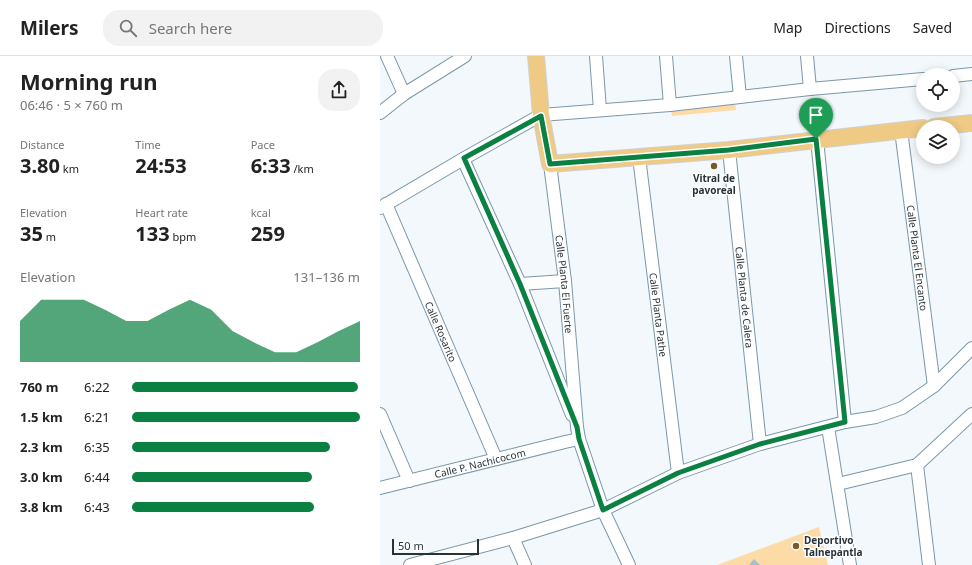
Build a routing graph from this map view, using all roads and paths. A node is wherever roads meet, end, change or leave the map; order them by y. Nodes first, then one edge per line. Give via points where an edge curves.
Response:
1 (387, 56) edge
2 (536, 56) edge
3 (596, 56) edge
4 (666, 56) edge
5 (736, 56) edge
6 (807, 56) edge
7 (461, 57) edge
8 (972, 74) edge
9 (960, 75) edge
10 (916, 80) edge
11 (810, 89) junction
12 (404, 94) junction
13 (746, 96) junction
14 (670, 104) junction
15 (600, 110) junction
16 (380, 113) edge
17 (541, 116) junction
18 (972, 123) edge
19 (960, 124) edge
20 (916, 129) edge
21 (901, 130) junction
22 (816, 139) junction
23 (729, 150) junction
24 (639, 157) junction
25 (464, 158) junction
26 (550, 164) junction
27 (383, 206) edge
28 (565, 281) junction
29 (520, 284) junction
30 (972, 348) edge
31 (934, 386) junction
32 (380, 414) edge
33 (972, 414) edge
34 (845, 422) junction
35 (828, 427) junction
36 (578, 433) junction
37 (760, 444) junction
38 (496, 459) junction
39 (917, 465) junction
40 (678, 473) junction
41 (409, 481) junction
42 (838, 484) junction
43 (380, 488) edge
44 (603, 510) junction
45 (513, 538) junction
46 (410, 565) edge
47 (525, 565) edge
48 (629, 565) edge
49 (850, 565) edge
50 (929, 565) edge

1 - 12 street
2 - 17 main road, Calle Planta El Fuerte
3 - 15 street
4 - 14 street
5 - 13 street
6 - 11 street
7 - 12 street
8 - 9 street
10 - 11 street
11 - 13 street
12 - 16 street
13 - 14 street
14 - 15 street
15 - 17 street
17 - 25 street
17 - 26 main road, Calle Planta El Fuerte
18 - 19 main road
20 - 21 main road
21 - 22 main road
21 - 31 street, Calle Planta El Encanto
22 - 23 main road
22 - 34 street
23 - 24 main road
23 - 37 street, Calle Planta de Calera
24 - 26 main road
24 - 40 street, Calle Planta Pathe
25 - 27 street
25 - 29 street
26 - 28 street, Calle Planta El Fuerte
27 - 38 street, Calle Rosarito
28 - 29 street
28 - 36 street, Calle Planta El Fuerte
29 - 36 street
30 - 31 street
31 - 34 street via 902,408 876,417
32 - 41 street
33 - 39 street
34 - 35 street
35 - 37 street
35 - 42 street
36 - 38 street, Calle P. Nachicocom
36 - 44 street, Calle Planta El Fuerte
37 - 40 street
38 - 41 street, Calle P. Nachicocom
39 - 42 street
39 - 50 street
40 - 44 street
41 - 43 street, Calle P. Nachicocom
42 - 49 street
44 - 45 street
44 - 48 street, Calle Planta El Fuerte
45 - 46 street
45 - 47 street

